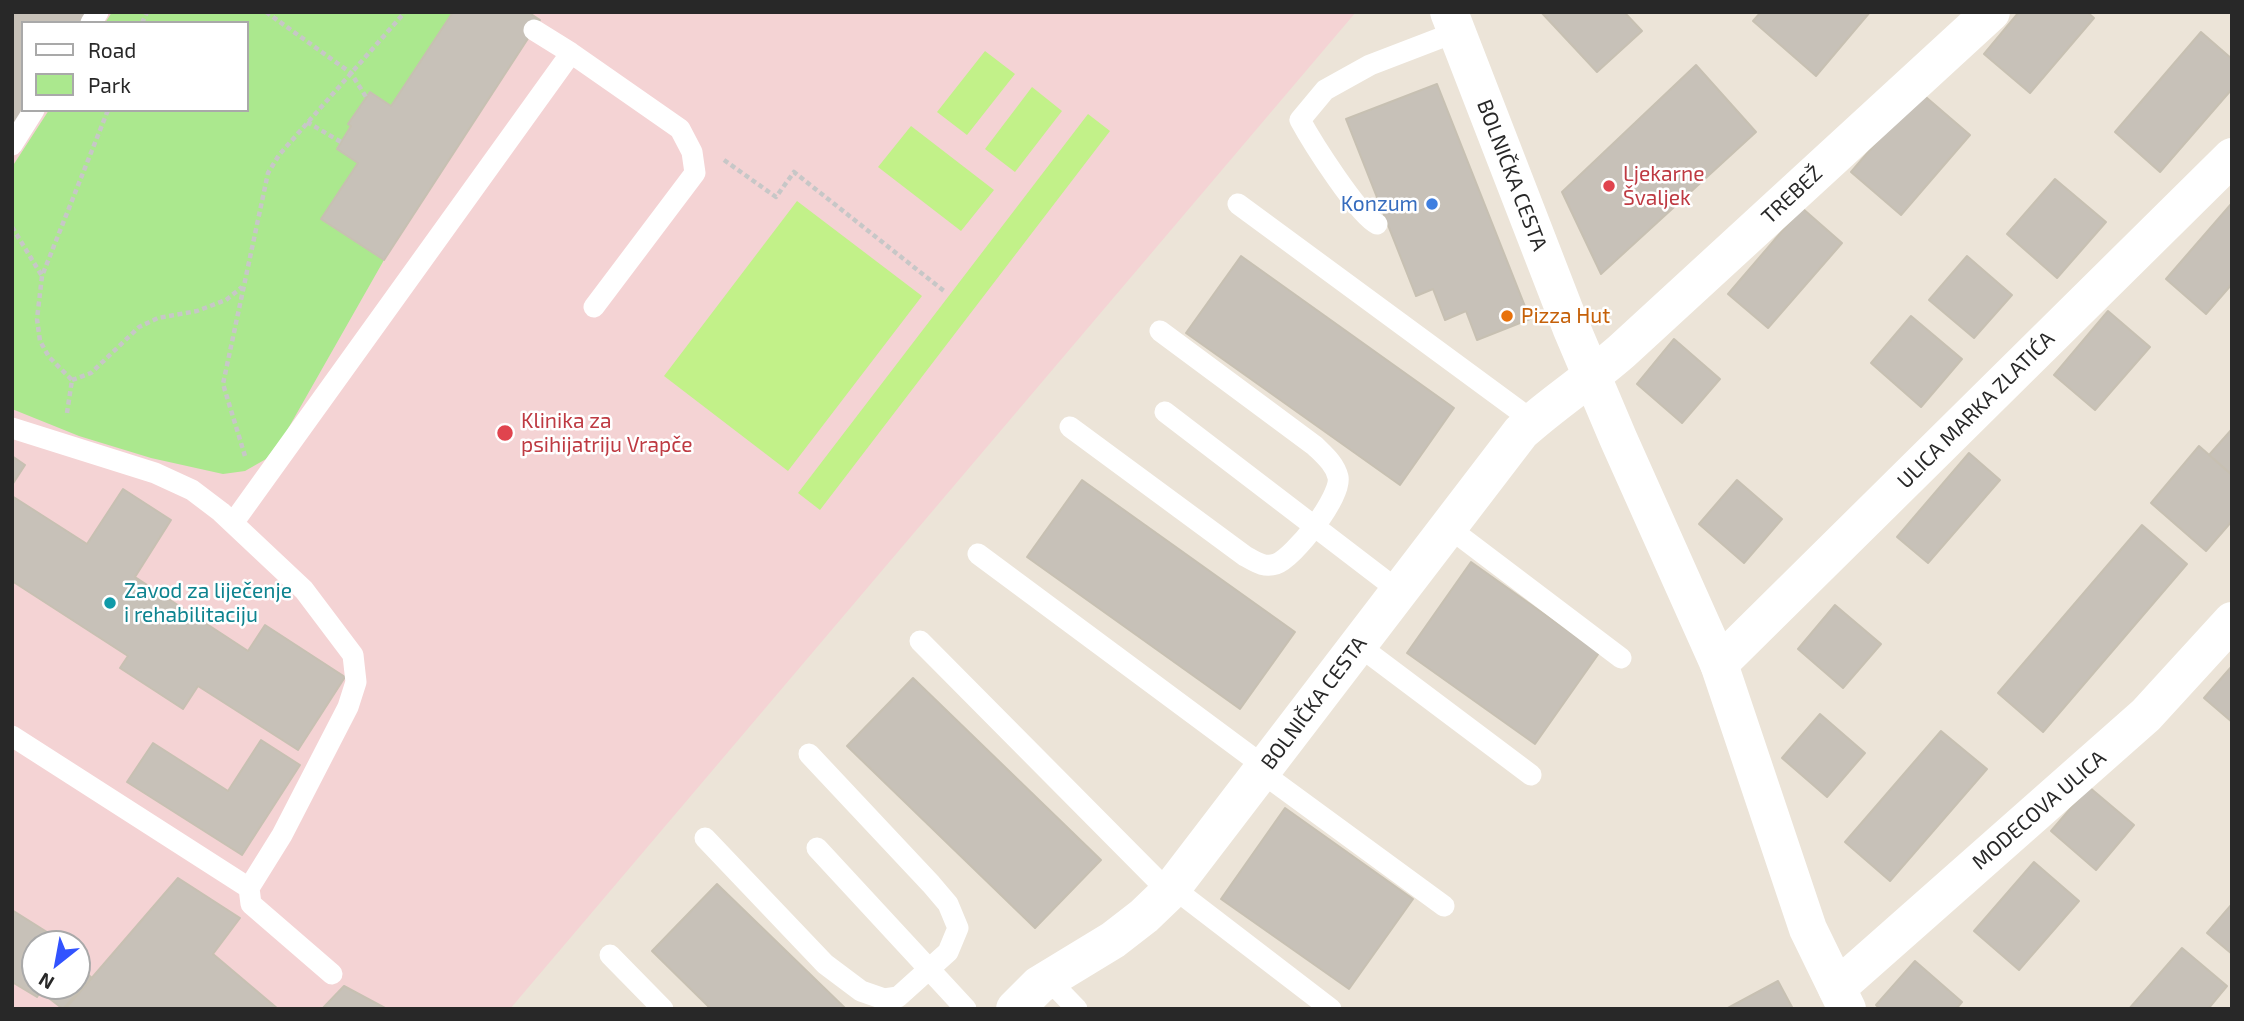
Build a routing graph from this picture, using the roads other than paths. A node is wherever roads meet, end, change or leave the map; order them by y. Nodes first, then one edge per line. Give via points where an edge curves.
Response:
1 (1991, 12) edge
2 (1452, 22) edge
3 (534, 30) dead end
4 (571, 53) junction
5 (33, 112) edge
6 (12, 145) edge
7 (2232, 157) edge
8 (1238, 204) dead end
9 (1377, 224) dead end
10 (594, 307) dead end
11 (1160, 331) dead end
12 (1592, 377) junction
13 (1165, 412) dead end
14 (1533, 421) junction
15 (1070, 427) dead end
16 (12, 428) edge
17 (233, 523) junction
18 (1314, 525) junction
19 (1448, 527) junction
20 (978, 554) dead end
21 (1399, 591) junction
22 (2232, 621) edge
23 (920, 641) dead end
24 (1358, 645) junction
25 (1621, 658) dead end
26 (1720, 664) junction
27 (12, 736) edge
28 (809, 754) dead end
29 (1263, 770) junction
30 (1531, 775) dead end
31 (705, 838) dead end
32 (817, 848) dead end
33 (249, 888) junction
34 (1171, 889) junction
35 (1444, 906) dead end
36 (610, 955) dead end
37 (929, 971) junction
38 (332, 974) dead end
39 (1048, 979) junction
40 (1842, 999) edge
41 (663, 1009) edge
42 (966, 1009) edge
43 (1015, 1009) edge
44 (1077, 1009) edge
45 (1331, 1009) edge

1 - 12 street, TREBEŽ
2 - 9 lane via 1325,90 1300,120 1354,201
2 - 12 street, BOLNIČKA CESTA
3 - 4 lane
4 - 10 lane via 680,129 692,152 695,173
4 - 17 lane
5 - 6 lane
7 - 26 street, ULICA MARKA ZLATIĆA
8 - 14 lane
11 - 18 lane via 1315,446 1332,464 1339,479 1335,494
12 - 14 street, BOLNIČKA CESTA
12 - 26 street, BOLNIČKA CESTA
13 - 18 lane
14 - 19 street, BOLNIČKA CESTA
15 - 18 lane via 1262,566 1277,564 1292,554
16 - 17 lane via 155,473 191,490
17 - 33 lane via 304,590 353,656 356,682 348,707 282,835
18 - 21 lane
19 - 21 street, BOLNIČKA CESTA
19 - 25 lane
20 - 29 lane
21 - 24 street, BOLNIČKA CESTA
22 - 40 street, MODECOVA ULICA via 2146,715
23 - 34 lane
24 - 29 street, BOLNIČKA CESTA
24 - 30 lane
26 - 40 street, BOLNIČKA CESTA via 1792,886
27 - 33 lane
28 - 37 lane via 948,904 958,928 948,951
29 - 34 street, BOLNIČKA CESTA
29 - 35 lane
31 - 37 lane via 825,964 861,991 884,999 898,997
32 - 37 lane
33 - 38 lane via 251,904
34 - 39 street, BOLNIČKA CESTA via 1103,948
34 - 45 lane
36 - 41 lane
37 - 42 lane
39 - 43 street, BOLNIČKA CESTA
39 - 44 lane

